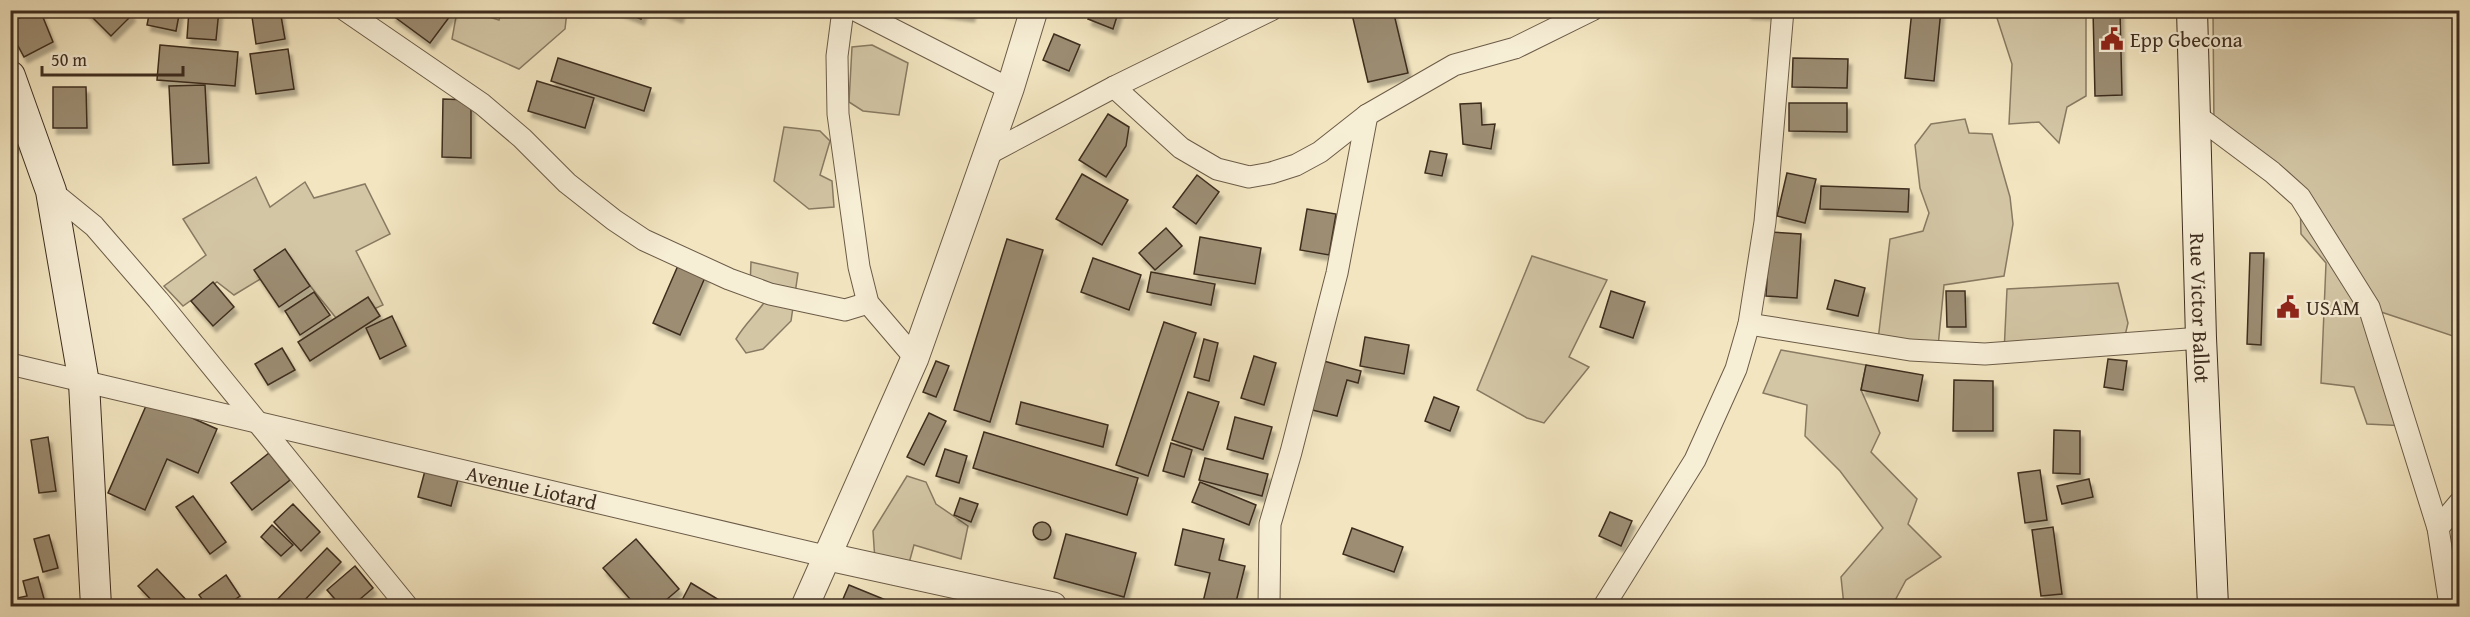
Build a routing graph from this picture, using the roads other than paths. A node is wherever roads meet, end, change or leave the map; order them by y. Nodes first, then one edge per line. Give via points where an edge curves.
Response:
1 (345, 10) edge
2 (843, 10) edge
3 (855, 10) edge
4 (1034, 10) edge
5 (1271, 10) edge
6 (1592, 10) edge
7 (1783, 10) edge
8 (2192, 10) edge
9 (10, 76) edge
10 (1114, 87) junction
11 (1010, 89) junction
12 (1367, 115) junction
13 (2196, 116) junction
14 (986, 155) junction
15 (51, 191) junction
16 (868, 303) junction
17 (1749, 324) junction
18 (2201, 338) junction
19 (915, 358) junction
20 (10, 364) edge
21 (84, 383) junction
22 (255, 420) junction
23 (2460, 502) edge
24 (2438, 528) junction
25 (829, 557) junction
26 (96, 606) edge
27 (407, 606) edge
28 (805, 606) edge
29 (1050, 606) edge
30 (1269, 606) edge
31 (1604, 606) edge
32 (2213, 606) edge
33 (2450, 606) edge

1 - 16 street via 482,104 567,183 644,240 770,294 845,310
2 - 16 street via 837,57 838,114 859,267
3 - 11 street
4 - 11 street
5 - 10 street
6 - 12 street via 1515,48 1454,65
7 - 17 street via 1765,222
8 - 13 main road, Rue Victor Ballot
9 - 15 main road
10 - 12 street via 1181,148 1217,169 1249,177 1296,165 1320,152
10 - 14 street
11 - 14 street
12 - 30 street via 1337,273 1270,524
13 - 18 main road, Rue Victor Ballot
13 - 24 street via 2300,197 2369,307
14 - 19 street
15 - 21 main road
15 - 22 street via 94,226
16 - 19 street
17 - 18 street via 1910,350 1984,354
17 - 31 street via 1736,369 1695,460
18 - 32 main road, Rue Victor Ballot
19 - 25 street
20 - 21 street, Avenue Liotard
21 - 22 street, Avenue Liotard
21 - 26 main road
22 - 25 street, Avenue Liotard
22 - 27 street
23 - 24 street
24 - 33 street
25 - 28 street
25 - 29 street, Avenue Liotard

